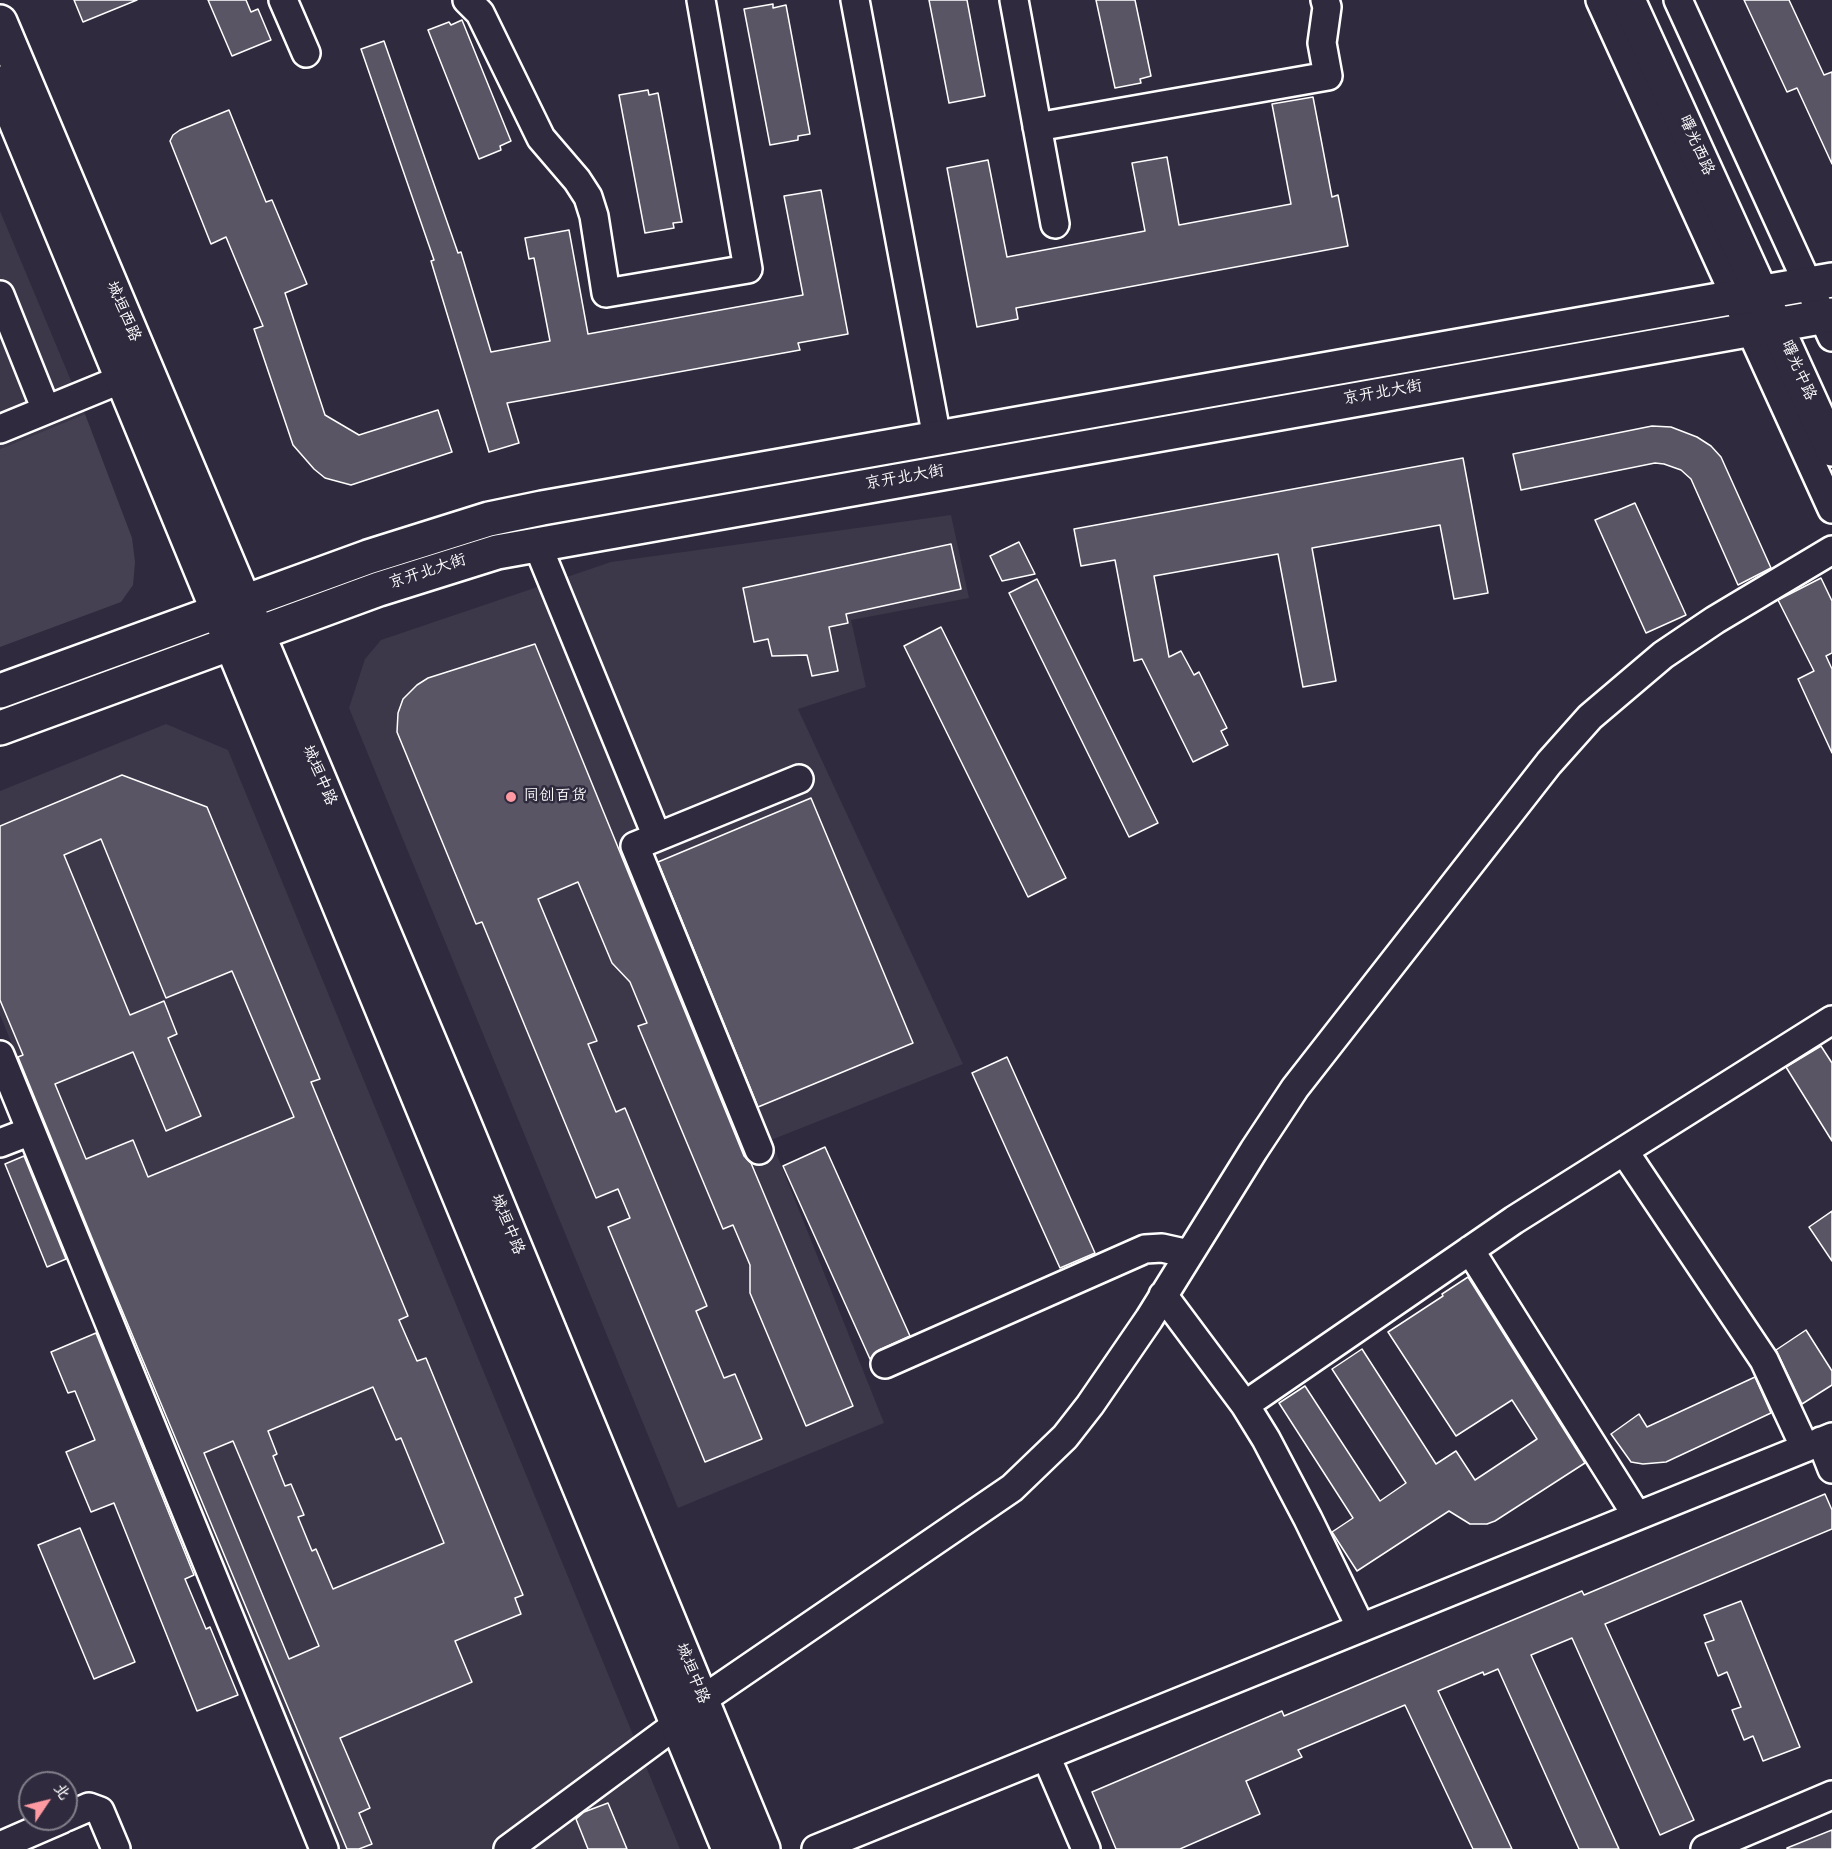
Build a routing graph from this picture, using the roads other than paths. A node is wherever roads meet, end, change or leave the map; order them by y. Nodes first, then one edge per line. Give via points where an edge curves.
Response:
1 (283, 0) edge
2 (467, 0) edge
3 (701, 0) edge
4 (855, 0) edge
5 (1014, 0) edge
6 (1325, 0) edge
7 (1600, 0) edge
8 (1628, 0) edge
9 (1652, 0) edge
10 (1678, 0) edge
11 (0, 22) edge
12 (306, 53) dead end
13 (0, 83) edge
14 (6, 117) edge
15 (1037, 127) junction
16 (1055, 224) dead end
17 (1784, 289) edge
18 (0, 295) edge
19 (1802, 324) edge
20 (122, 379) junction
21 (1832, 398) edge
22 (46, 410) junction
23 (0, 429) edge
24 (937, 438) junction
25 (1832, 449) edge
26 (1832, 509) edge
27 (537, 544) junction
28 (1832, 550) edge
29 (231, 607) junction
30 (244, 639) junction
31 (0, 691) edge
32 (0, 728) edge
33 (799, 779) dead end
34 (657, 837) junction
35 (1832, 1020) edge
36 (0, 1055) edge
37 (31, 1131) junction
38 (0, 1143) edge
39 (759, 1150) dead end
40 (1624, 1151) junction
41 (1470, 1250) junction
42 (1189, 1254) junction
43 (1163, 1295) junction
44 (885, 1364) dead end
45 (1245, 1405) junction
46 (1819, 1442) edge
47 (1832, 1469) edge
48 (1637, 1516) junction
49 (1361, 1628) junction
50 (702, 1700) junction
51 (677, 1724) junction
52 (1046, 1756) junction
53 (1832, 1795) edge
54 (78, 1812) edge
55 (34, 1831) edge
56 (0, 1846) edge
57 (116, 1849) edge
58 (324, 1849) edge
59 (508, 1849) edge
60 (729, 1849) edge
61 (763, 1849) edge
62 (816, 1849) edge
63 (1086, 1849) edge
64 (1705, 1849) edge

1 - 12 street
2 - 3 street via 480,13 541,138 588,196 606,292 748,269
4 - 24 street
5 - 15 street
6 - 15 street via 1322,43 1328,75
7 - 17 street
8 - 17 main road, 曙光西路
9 - 17 main road, 曙光西路
10 - 17 street
11 - 29 main road, 城垣西路
13 - 14 main road, 城垣西路
14 - 20 main road, 城垣西路
15 - 16 street
17 - 19 main road, 曙光中路
17 - 19 street
17 - 24 main road, 京开北大街
18 - 22 street
19 - 21 main road, 曙光中路
19 - 25 main road, 曙光中路
19 - 26 street
19 - 27 main road, 京开北大街
20 - 22 street
20 - 29 main road, 城垣西路
22 - 23 street
24 - 29 main road, 京开北大街 via 489,519 368,557
27 - 30 main road, 京开北大街 via 432,571
27 - 34 street
28 - 42 street via 1663,655 1590,717 1549,763 1296,1088
29 - 30 main road, 城垣中路
29 - 31 main road, 京开北大街
30 - 32 main road, 京开北大街
30 - 50 main road, 城垣中路 via 458,1107
30 - 51 main road, 城垣中路
33 - 34 street
34 - 39 street via 635,846
35 - 40 street
36 - 37 street
37 - 38 street
37 - 58 street
40 - 41 street
40 - 46 street
41 - 45 street
41 - 48 street
42 - 43 street
42 - 44 street via 1144,1249
43 - 45 street
43 - 50 street via 1065,1437 1012,1488
45 - 49 street via 1308,1519
46 - 47 street
46 - 48 street
48 - 49 street
49 - 52 street
50 - 61 main road, 城垣中路
51 - 59 street
51 - 60 main road, 城垣中路
52 - 62 street
52 - 63 street
53 - 64 street
54 - 57 street via 89,1807 100,1811
55 - 56 street

